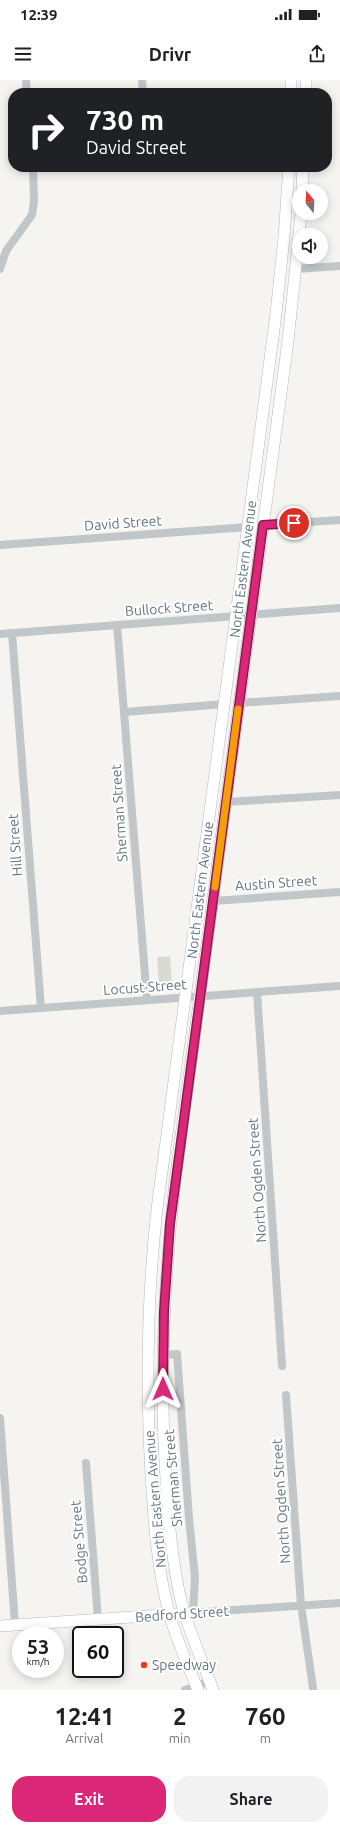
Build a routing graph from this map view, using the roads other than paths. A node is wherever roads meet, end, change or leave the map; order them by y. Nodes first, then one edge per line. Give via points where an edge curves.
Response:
1 (33, 172) edge
2 (289, 172) edge
3 (303, 172) edge
4 (302, 184) edge
5 (296, 264) edge
6 (340, 266) edge
7 (0, 269) edge
8 (296, 269) junction
9 (340, 520) edge
10 (263, 525) junction
11 (248, 527) junction
12 (0, 545) edge
13 (340, 608) edge
14 (251, 614) junction
15 (237, 615) junction
16 (117, 625) junction
17 (12, 633) junction
18 (0, 634) edge
19 (340, 696) edge
20 (239, 703) junction
21 (225, 704) junction
22 (125, 712) junction
23 (340, 795) edge
24 (226, 802) junction
25 (340, 892) edge
26 (213, 901) junction
27 (340, 986) edge
28 (257, 992) junction
29 (201, 996) junction
30 (186, 997) junction
31 (147, 1000) junction
32 (41, 1008) junction
33 (0, 1011) edge
34 (163, 1355) junction
35 (282, 1366) dead end
36 (286, 1395) dead end
37 (0, 1418) edge
38 (86, 1463) dead end
39 (340, 1603) edge
40 (301, 1605) junction
41 (189, 1613) junction
42 (170, 1614) junction
43 (98, 1619) junction
44 (15, 1625) junction
45 (0, 1626) edge
46 (212, 1685) edge
47 (197, 1688) edge
48 (314, 1688) dead end
49 (185, 1690) edge

1 - 7 street via 32,215 6,251
2 - 11 main road, North Eastern Avenue via 280,285
3 - 4 main road
5 - 8 main road, North Eastern Avenue
6 - 8 street
8 - 10 main road, North Eastern Avenue
9 - 10 street
10 - 14 main road, North Eastern Avenue
11 - 12 street, David Street
11 - 15 main road, North Eastern Avenue
13 - 14 street, Bullock Street
14 - 15 street, Bullock Street
14 - 20 main road, North Eastern Avenue
15 - 16 street, Bullock Street
15 - 21 main road, North Eastern Avenue
16 - 17 street, Bullock Street
16 - 22 street, Sherman Street
17 - 18 street, Bullock Street
17 - 32 street, Hill Street
19 - 20 street
20 - 24 main road, North Eastern Avenue
21 - 22 street
21 - 30 main road, North Eastern Avenue
22 - 31 street, Sherman Street
23 - 24 street
24 - 26 main road, North Eastern Avenue
25 - 26 street, Austin Street
26 - 29 main road, North Eastern Avenue
27 - 28 street, Locust Street
28 - 29 street, Locust Street
28 - 35 street, North Ogden Street
29 - 30 street, Locust Street
29 - 34 main road, North Eastern Avenue via 170,1224
30 - 31 street, Locust Street
30 - 42 main road, North Eastern Avenue via 156,1224 148,1340 152,1487 160,1567
31 - 32 street, Locust Street
32 - 33 street, Locust Street
34 - 41 main road, North Eastern Avenue via 164,1442 169,1522 175,1573
34 - 41 street, Sherman Street via 177,1354 195,1577
36 - 40 street, North Ogden Street
37 - 44 street
38 - 43 street, Bodge Street
39 - 40 street, Bedford Street
40 - 41 street, Bedford Street
40 - 48 street, North Ogden Street
41 - 42 main road, Bedford Street
41 - 46 main road, North Eastern Avenue
42 - 43 main road, Bedford Street
42 - 47 main road, North Eastern Avenue
43 - 44 main road, Bedford Street
44 - 45 main road, Bedford Street
46 - 47 street
47 - 49 street

